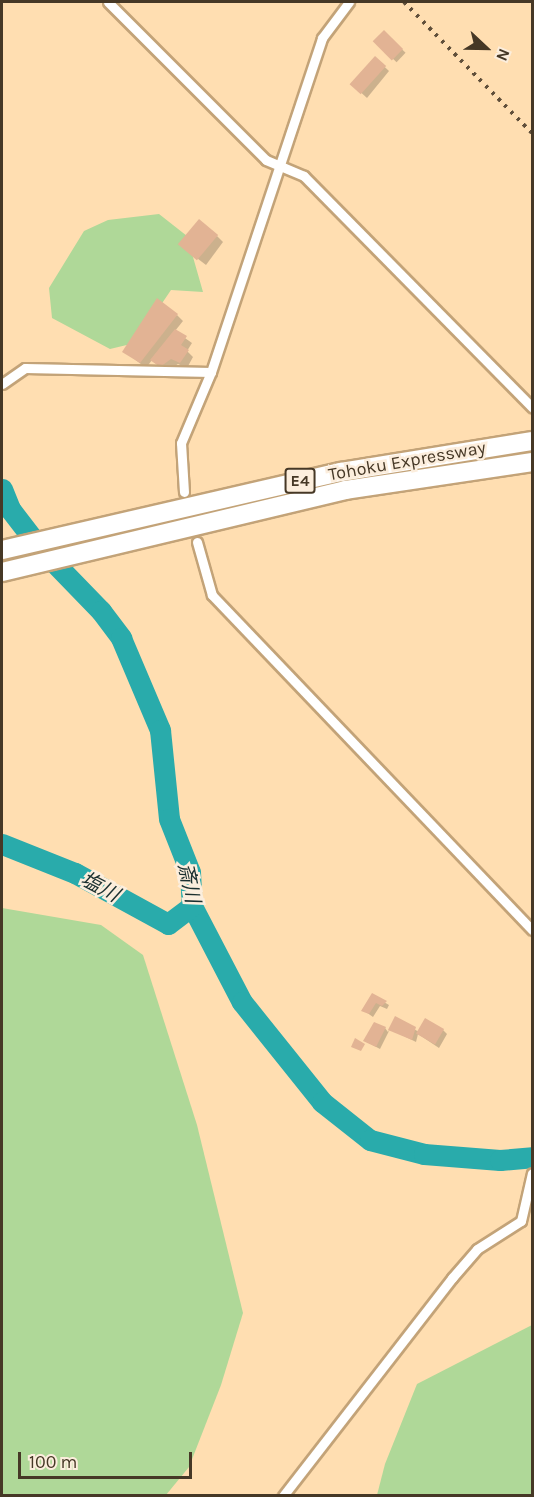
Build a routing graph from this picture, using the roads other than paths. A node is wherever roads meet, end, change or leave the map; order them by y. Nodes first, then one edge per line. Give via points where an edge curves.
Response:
1 (108, 2) edge
2 (349, 2) edge
3 (281, 168) junction
4 (211, 372) junction
5 (2, 384) edge
6 (532, 407) edge
7 (532, 441) edge
8 (532, 462) edge
9 (184, 492) dead end
10 (198, 542) dead end
11 (4, 550) edge
12 (2, 572) edge
13 (532, 930) edge
14 (532, 1173) edge
15 (283, 1496) edge

1 - 3 street via 266,160
2 - 3 street via 322,38
3 - 4 street
3 - 6 street via 304,176
4 - 5 street via 25,368
4 - 9 street via 181,443
7 - 11 highway, Tohoku Expressway / E4 via 341,472
8 - 12 highway, Tohoku Expressway / E4 via 345,490
10 - 13 street via 212,595
14 - 15 street via 521,1221 477,1249

